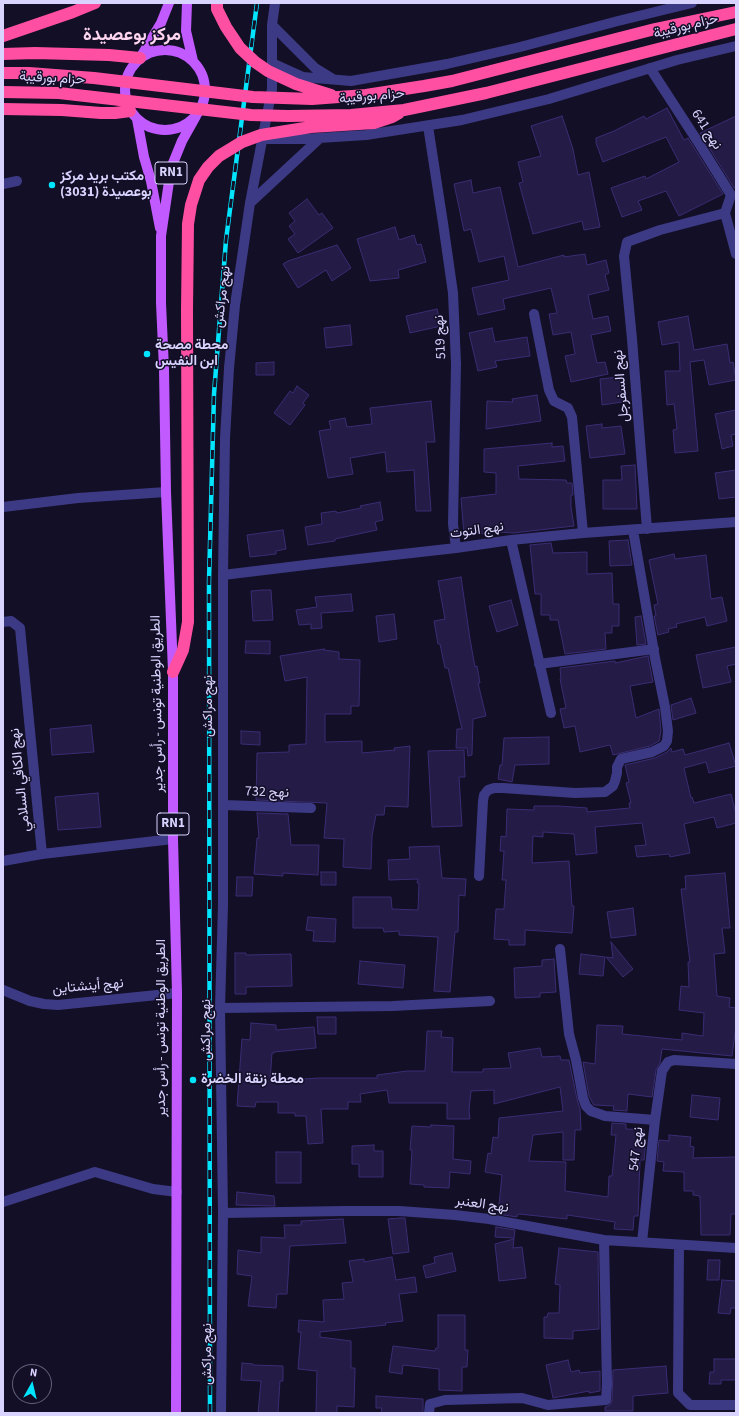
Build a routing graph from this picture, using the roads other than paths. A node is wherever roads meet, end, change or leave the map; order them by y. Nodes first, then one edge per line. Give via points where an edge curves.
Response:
1 (95, 3) edge
2 (169, 3) edge
3 (187, 3) edge
4 (217, 3) edge
5 (275, 3) edge
6 (692, 3) edge
7 (736, 12) edge
8 (272, 25) junction
9 (736, 29) edge
10 (3, 36) edge
11 (736, 46) edge
12 (3, 54) edge
13 (140, 58) junction
14 (194, 61) junction
15 (272, 62) junction
16 (650, 68) junction
17 (3, 73) edge
18 (334, 80) junction
19 (3, 92) edge
20 (336, 97) junction
21 (3, 110) edge
22 (404, 110) junction
23 (133, 115) junction
24 (196, 116) junction
25 (428, 126) junction
26 (320, 138) junction
27 (262, 139) junction
28 (17, 181) dead end
29 (3, 184) edge
30 (250, 203) junction
31 (725, 214) junction
32 (161, 236) junction
33 (736, 254) edge
34 (534, 314) dead end
35 (166, 492) junction
36 (3, 507) edge
37 (736, 522) edge
38 (647, 529) junction
39 (633, 530) junction
40 (583, 533) junction
41 (511, 540) junction
42 (456, 548) junction
43 (223, 575) junction
44 (3, 622) edge
45 (654, 649) junction
46 (540, 664) junction
47 (173, 672) junction
48 (551, 713) dead end
49 (223, 805) junction
50 (311, 808) dead end
51 (173, 839) junction
52 (42, 854) junction
53 (3, 861) edge
54 (479, 876) dead end
55 (560, 950) dead end
56 (3, 990) edge
57 (177, 993) junction
58 (490, 1001) dead end
59 (220, 1008) junction
60 (736, 1064) edge
61 (655, 1120) junction
62 (177, 1192) junction
63 (3, 1202) edge
64 (222, 1213) junction
65 (604, 1240) junction
66 (642, 1242) junction
67 (679, 1245) junction
68 (736, 1248) edge
69 (736, 1405) edge
70 (176, 1413) edge
71 (221, 1413) edge
72 (429, 1413) edge

1 - 10 highway
2 - 13 main road, RN1 via 162,23
3 - 14 main road, RN1 via 186,32
4 - 20 highway, bridge via 217,9 226,27 240,48 255,62 296,84
5 - 8 street, نهج مراكش
6 - 18 street via 447,64 351,81
7 - 20 highway, حزام بورقيبة, bridge via 655,29 452,81 393,92
8 - 15 street, نهج مراكش
8 - 18 street via 315,68
9 - 22 highway, حزام بورقيبة, bridge via 546,78
11 - 16 street
12 - 13 highway via 109,55
13 - 14 main road, RN1 via 150,52 162,50 173,51
13 - 23 main road, RN1 via 133,65 125,82 125,97
14 - 24 main road, RN1 via 202,74 205,88 205,98
15 - 18 street via 303,77
15 - 27 street, نهج مراكش via 272,89
16 - 25 street via 541,101
16 - 31 street, نهج 641 via 731,195
17 - 20 highway, حزام بورقيبة, bridge via 94,78 253,97
19 - 22 highway, حزام بورقيبة, bridge via 60,93 251,114 320,116
21 - 23 highway via 62,110
22 - 47 highway, bridge via 374,123 261,135 242,142 220,156 199,180 190,205 188,224 188,622 183,650
23 - 24 main road via 147,126 160,130 174,129
23 - 32 main road, الطريق الوطنية تونس - رأس جدير / RN1 via 151,182
24 - 32 main road, الطريق الوطنية تونس - رأس جدير / RN1 via 171,168
25 - 26 street
25 - 42 street, نهج 519 via 453,292 456,364 452,524
26 - 27 street
26 - 30 street
27 - 30 street, نهج مراكش
28 - 29 street
30 - 43 street, نهج مراكش via 235,305 230,368 225,438
31 - 33 street
31 - 38 street, نهج السفرجل via 660,230 627,242 624,256
32 - 35 main road, الطريق الوطنية تونس - رأس جدير / RN1
34 - 40 street via 549,390 554,401 568,408 572,417
35 - 36 street via 78,498
35 - 47 main road, الطريق الوطنية تونس - رأس جدير / RN1
37 - 38 street, نهج التوت
38 - 39 street, نهج التوت
39 - 40 street, نهج التوت
39 - 45 street
40 - 41 street, نهج التوت
41 - 42 street, نهج التوت
41 - 46 street
42 - 43 street, نهج التوت
43 - 49 street, نهج مراكش
44 - 52 street, نهج الكافي السلامي via 12,621 20,628
45 - 46 street
45 - 54 street via 668,731 664,746 652,752 621,759 613,786 605,792 503,788 488,790 483,801
46 - 48 street
47 - 51 main road, الطريق الوطنية تونس - رأس جدير / RN1
49 - 50 street, نهج 732
49 - 59 street, نهج مراكش
51 - 52 street
51 - 57 main road, الطريق الوطنية تونس - رأس جدير / RN1
52 - 53 street
55 - 61 street via 569,1034 586,1106 591,1111 605,1116
56 - 57 street, نهج أينشتاين via 30,1001 58,1005
57 - 62 main road, الطريق الوطنية تونس - رأس جدير / RN1
58 - 59 street via 392,1006
59 - 64 street, نهج مراكش
60 - 61 street, نهج 547 via 674,1060 668,1062 662,1071
61 - 66 street, نهج 547
62 - 63 street via 153,1189 95,1172
62 - 70 main road, الطريق الوطنية تونس - رأس جدير / RN1
64 - 65 street, نهج العنبر via 346,1211 455,1215
64 - 71 street, نهج مراكش
65 - 66 street, نهج العنبر
65 - 72 street via 606,1400 548,1405 522,1398 446,1400 430,1404
66 - 67 street, نهج العنبر
67 - 68 street, نهج العنبر
67 - 69 street via 678,1393 690,1404

